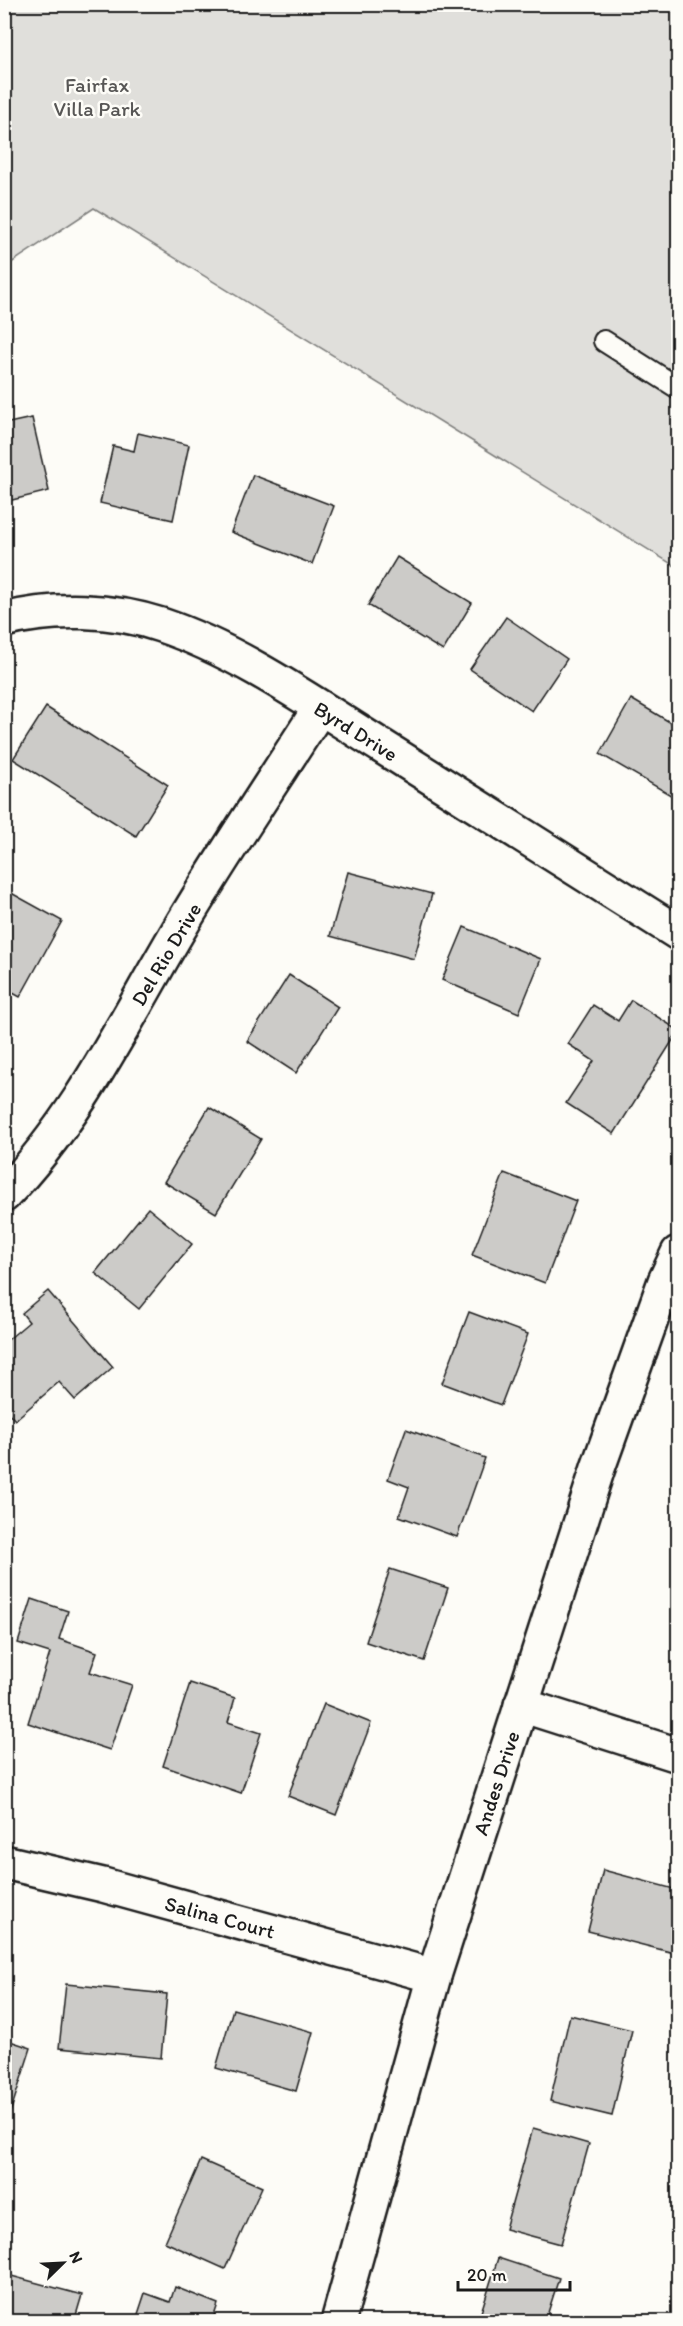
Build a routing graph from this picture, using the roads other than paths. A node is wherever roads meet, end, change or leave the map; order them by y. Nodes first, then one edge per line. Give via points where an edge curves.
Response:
1 (604, 340) dead end
2 (678, 388) edge
3 (4, 620) edge
4 (320, 708) junction
5 (678, 933) edge
6 (4, 1195) edge
7 (678, 1253) edge
8 (521, 1705) junction
9 (678, 1755) edge
10 (4, 1862) edge
11 (434, 1976) junction
12 (338, 2322) edge

1 - 2 lane
3 - 4 street, Byrd Drive via 54,612 87,612 159,624 207,642
4 - 5 street, Byrd Drive
4 - 6 street, Del Rio Drive via 182,924 78,1104
7 - 8 street, Andes Drive via 598,1468
8 - 9 street
8 - 11 street, Andes Drive
10 - 11 street, Salina Court
11 - 12 street, Andes Drive

